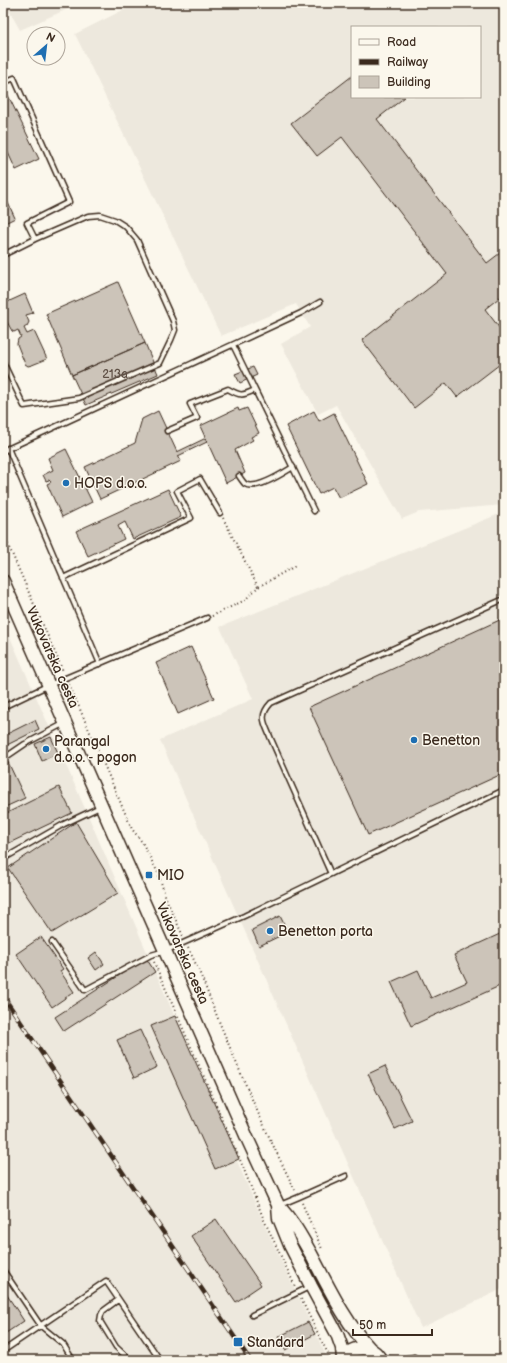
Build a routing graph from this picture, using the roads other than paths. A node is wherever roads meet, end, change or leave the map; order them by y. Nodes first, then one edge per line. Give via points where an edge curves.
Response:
1 (3, 82) edge
2 (34, 239) junction
3 (3, 255) edge
4 (320, 302) dead end
5 (233, 345) junction
6 (3, 362) edge
7 (255, 390) junction
8 (167, 431) dead end
9 (8, 448) junction
10 (3, 451) edge
11 (293, 467) junction
12 (239, 476) dead end
13 (314, 510) dead end
14 (220, 513) road end
15 (63, 578) junction
16 (3, 581) edge
17 (504, 599) edge
18 (208, 618) road end
19 (100, 664) junction
20 (49, 685) junction
21 (3, 707) edge
22 (66, 723) junction
23 (3, 759) edge
24 (504, 790) edge
25 (102, 806) junction
26 (3, 859) edge
27 (331, 874) junction
28 (52, 942) dead end
29 (165, 951) junction
30 (346, 1176) dead end
31 (278, 1205) junction
32 (3, 1270) edge
33 (310, 1286) junction
34 (118, 1300) junction
35 (252, 1315) dead end
36 (41, 1326) junction
37 (3, 1351) edge
38 (377, 1355) edge
39 (414, 1357) dead end
40 (73, 1360) edge
41 (130, 1360) edge
42 (160, 1360) edge
43 (339, 1360) edge
44 (401, 1360) edge

1 - 2 lane via 14,78 69,202 27,223
2 - 3 lane
2 - 6 lane via 88,216 100,215 126,227 137,240 175,330 160,363 79,398 24,406
4 - 5 lane
5 - 7 lane
5 - 9 lane
7 - 8 lane via 244,395 228,389 190,404 196,418
7 - 11 lane
9 - 10 lane
9 - 15 lane
11 - 12 lane via 250,486
11 - 13 lane
14 - 15 lane via 200,479 177,491 191,518
15 - 19 lane
16 - 20 main road, Vukovarska cesta
17 - 27 lane via 272,703 265,710 263,718 268,732
18 - 19 lane
19 - 20 lane
20 - 21 lane
20 - 22 main road, Vukovarska cesta
22 - 23 lane via 25,744
22 - 25 main road, Vukovarska cesta
24 - 27 lane
25 - 26 lane via 64,824
25 - 29 main road, Vukovarska cesta
27 - 29 lane
28 - 29 lane via 85,990 151,955
29 - 31 main road, Vukovarska cesta
30 - 31 lane
31 - 33 main road, Vukovarska cesta via 283,1230
31 - 38 main road, Vukovarska cesta via 294,1224 345,1315 363,1342
32 - 36 lane
33 - 35 lane
33 - 43 main road, Vukovarska cesta via 337,1334 342,1348
34 - 36 lane via 106,1282
34 - 41 lane via 103,1311 100,1321 116,1347
34 - 42 lane
36 - 37 lane
36 - 40 lane via 63,1344
38 - 43 main road via 360,1348 350,1351
38 - 44 lane via 391,1360
39 - 44 lane

